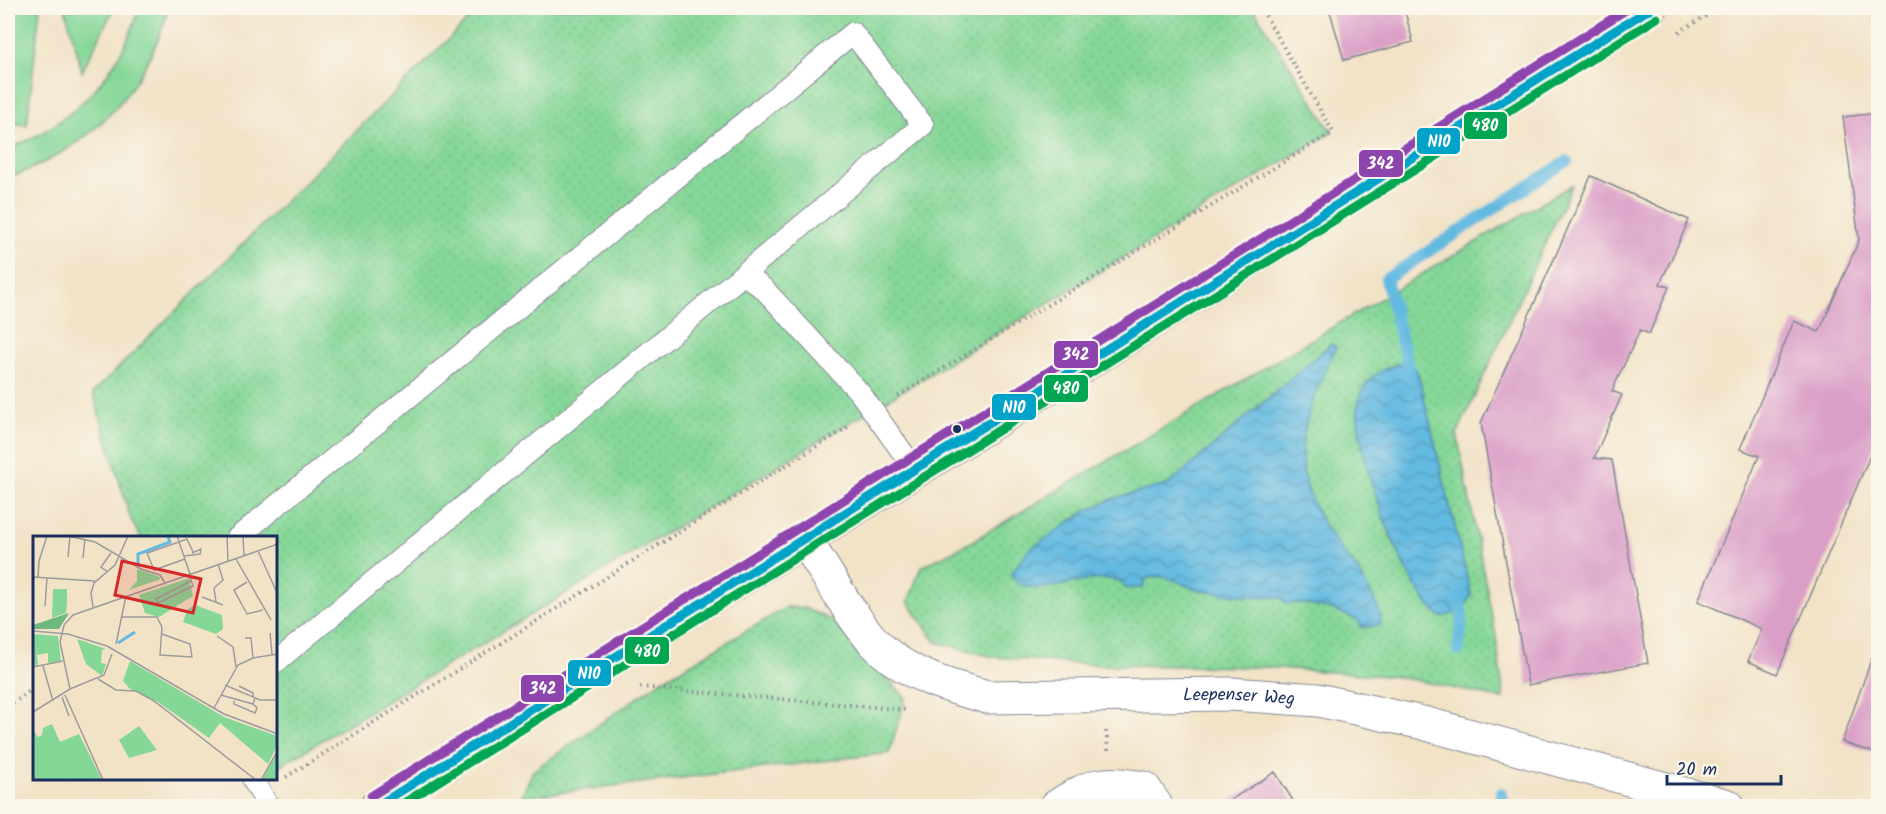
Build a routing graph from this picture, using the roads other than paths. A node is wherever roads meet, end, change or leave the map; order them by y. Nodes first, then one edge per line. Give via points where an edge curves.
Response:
1 (1651, 8) edge
2 (1621, 16) edge
3 (744, 274) junction
4 (916, 471) junction
5 (239, 536) edge
6 (804, 539) junction
7 (278, 660) edge
8 (377, 807) edge
9 (1057, 807) edge
10 (1156, 807) edge
11 (1728, 807) edge

1 - 2 street
2 - 4 street
3 - 4 lane via 764,289 836,366
3 - 5 lane via 923,125 853,33
3 - 7 lane
4 - 6 street
6 - 8 street
6 - 11 street, Leepenser Weg via 880,648 915,672 952,688 988,697 1231,694 1318,700 1423,723
9 - 10 street via 1088,787 1111,782 1144,788

